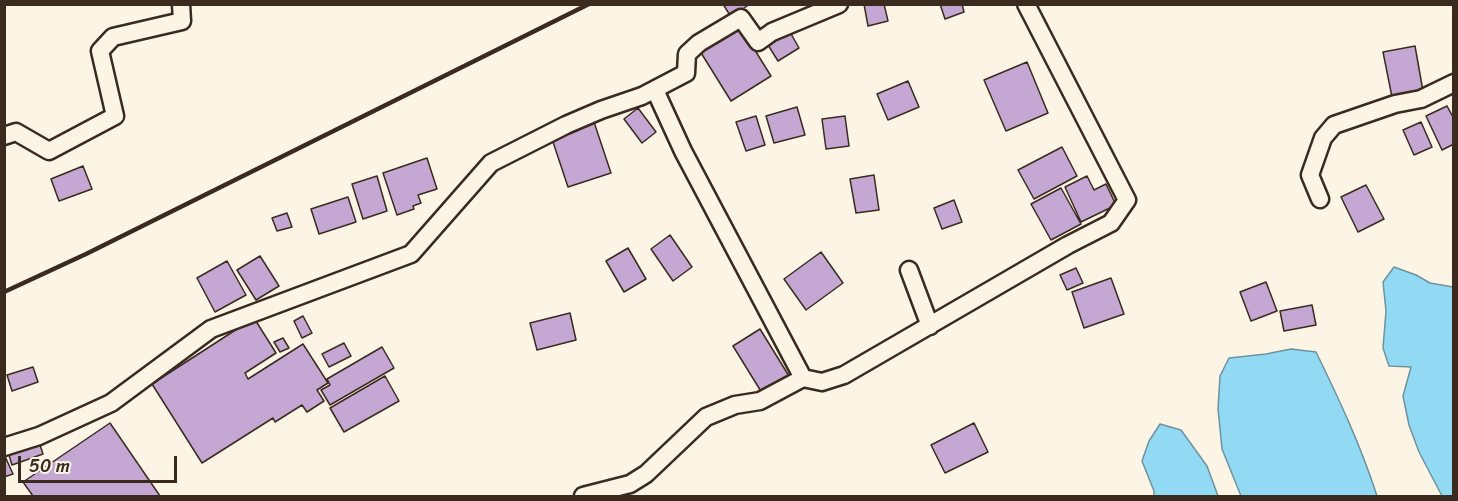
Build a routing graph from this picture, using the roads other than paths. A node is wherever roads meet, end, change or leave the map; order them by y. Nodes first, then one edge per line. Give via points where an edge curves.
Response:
1 (181, 4) edge
2 (839, 4) edge
3 (1026, 4) edge
4 (1454, 83) edge
5 (655, 90) junction
6 (4, 136) edge
7 (1320, 199) dead end
8 (909, 270) dead end
9 (930, 326) junction
10 (803, 378) junction
11 (4, 447) edge
12 (583, 496) edge

1 - 6 street via 182,21 113,37 100,51 115,116 49,151 16,132
2 - 5 street via 772,32 758,42 741,18 699,43 687,54 686,73
3 - 9 street via 1127,200 1111,223
4 - 7 street via 1421,99 1334,125 1323,138 1310,175
5 - 10 street
5 - 11 street via 566,125 491,163 411,254 211,329 111,403 39,436
8 - 9 street
9 - 10 street via 844,375 822,382
10 - 12 street via 760,401 735,405 706,417 646,474 630,484

